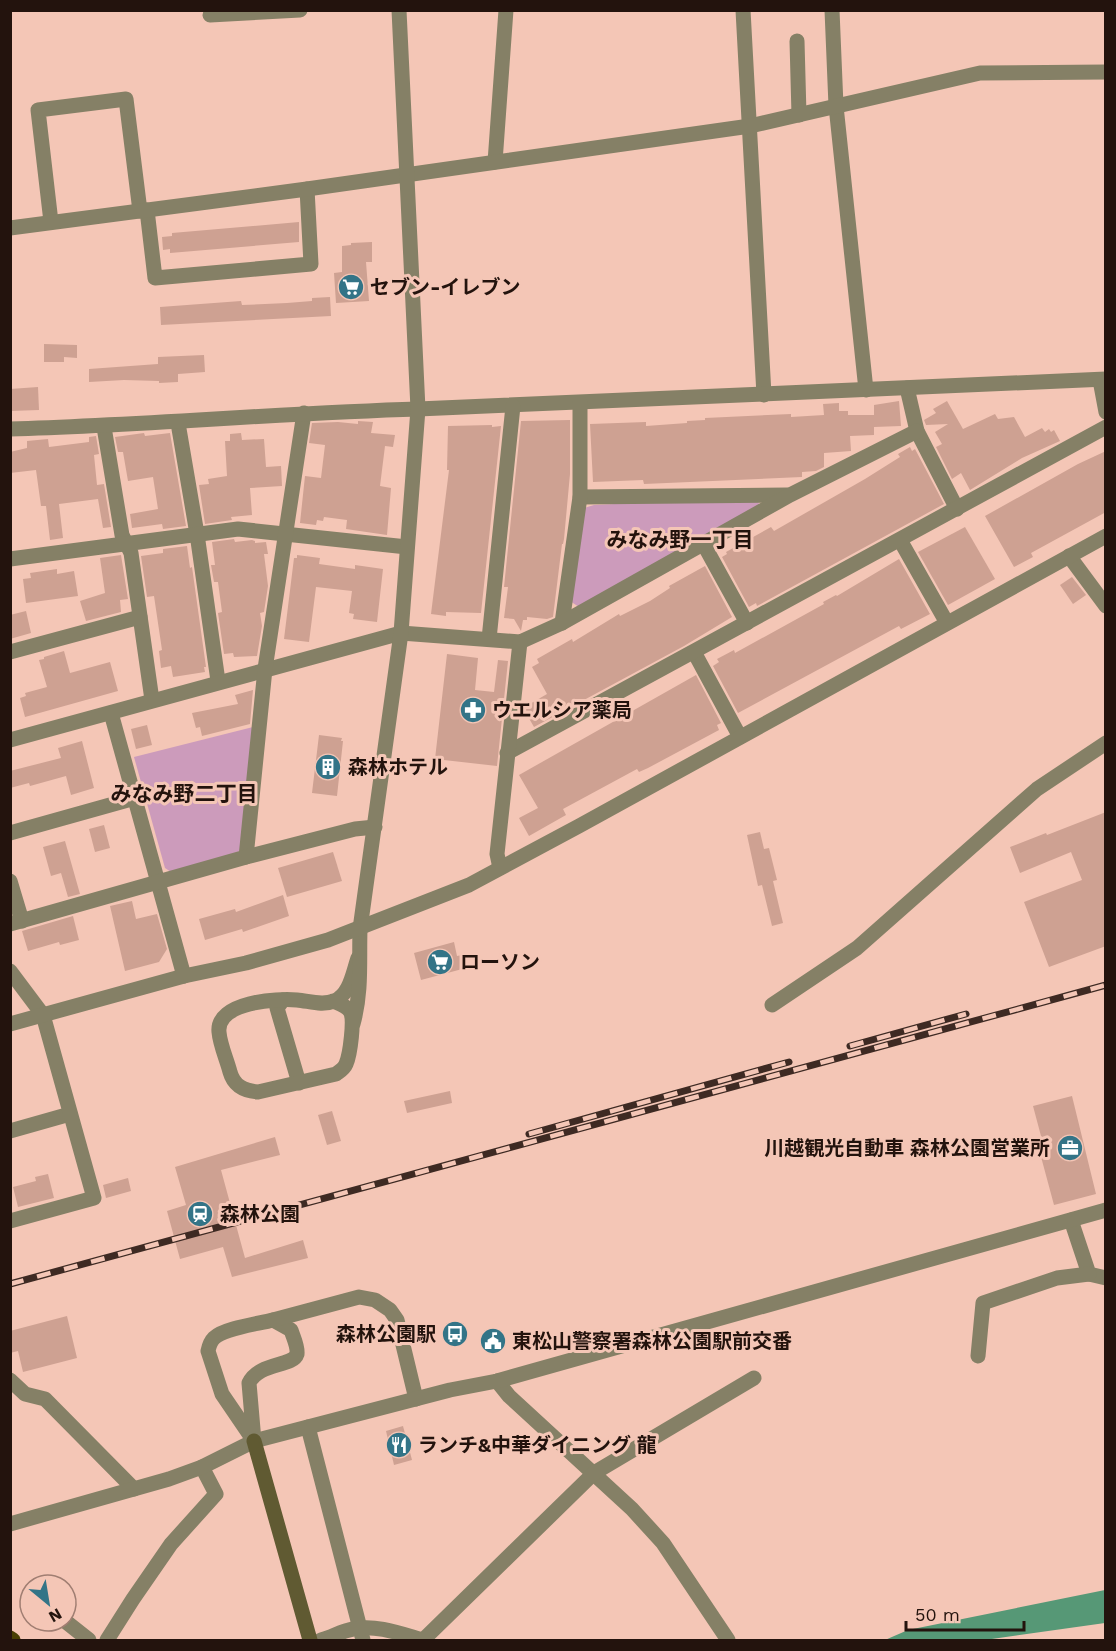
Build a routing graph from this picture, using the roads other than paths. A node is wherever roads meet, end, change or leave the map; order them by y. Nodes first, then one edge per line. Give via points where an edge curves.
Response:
1 (300, 10) edge
2 (399, 10) edge
3 (506, 10) edge
4 (743, 10) edge
5 (832, 10) edge
6 (210, 15) dead end
7 (797, 41) dead end
8 (1106, 72) edge
9 (836, 106) junction
10 (799, 115) junction
11 (750, 126) junction
12 (495, 162) junction
13 (406, 175) junction
14 (307, 189) junction
15 (143, 211) junction
16 (51, 222) junction
17 (10, 228) edge
18 (1103, 380) edge
19 (907, 388) junction
20 (866, 390) junction
21 (764, 395) junction
22 (580, 403) junction
23 (513, 406) junction
24 (418, 409) junction
25 (1106, 412) edge
26 (304, 413) junction
27 (178, 423) junction
28 (104, 426) junction
29 (1106, 428) edge
30 (10, 429) edge
31 (917, 431) junction
32 (790, 495) junction
33 (580, 497) junction
34 (957, 509) junction
35 (197, 534) junction
36 (286, 534) junction
37 (1106, 536) edge
38 (900, 540) junction
39 (127, 544) junction
40 (704, 545) junction
41 (407, 547) junction
42 (1069, 556) junction
43 (10, 559) edge
44 (1106, 606) edge
45 (140, 617) junction
46 (562, 623) junction
47 (747, 623) junction
48 (947, 623) junction
49 (402, 633) junction
50 (489, 639) junction
51 (520, 642) junction
52 (10, 652) edge
53 (694, 652) junction
54 (265, 669) junction
55 (218, 681) junction
56 (152, 700) junction
57 (111, 713) junction
58 (740, 737) junction
59 (10, 740) edge
60 (1106, 743) edge
61 (507, 753) junction
62 (135, 798) junction
63 (375, 827) junction
64 (10, 833) edge
65 (246, 857) junction
66 (500, 868) junction
67 (10, 881) edge
68 (158, 883) junction
69 (16, 922) edge
70 (360, 929) junction
71 (358, 958) junction
72 (10, 971) edge
73 (184, 976) junction
74 (283, 1000) junction
75 (333, 1001) junction
76 (772, 1005) dead end
77 (43, 1015) junction
78 (10, 1024) edge
79 (352, 1024) junction
80 (299, 1083) junction
81 (70, 1114) junction
82 (10, 1131) edge
83 (1106, 1210) edge
84 (1071, 1220) junction
85 (10, 1221) edge
86 (1089, 1274) junction
87 (1106, 1278) edge
88 (300, 1312) junction
89 (273, 1320) junction
90 (291, 1330) junction
91 (978, 1356) dead end
92 (754, 1378) dead end
93 (10, 1380) edge
94 (496, 1381) junction
95 (416, 1399) junction
96 (308, 1427) junction
97 (254, 1441) junction
98 (202, 1467) junction
99 (594, 1473) junction
100 (134, 1489) junction
101 (10, 1524) edge
102 (361, 1635) edge
103 (423, 1640) edge
104 (107, 1641) edge
105 (310, 1641) edge
106 (321, 1641) edge
107 (728, 1641) edge

1 - 6 street
2 - 13 street
3 - 12 street
4 - 11 street
5 - 9 street
7 - 10 street
8 - 9 street via 980,73
9 - 10 street
9 - 20 street
10 - 11 street
11 - 12 street
11 - 21 street
12 - 13 street
13 - 14 street
13 - 24 street
14 - 15 street
14 - 15 street via 311,264 154,278
15 - 16 street
15 - 16 street via 126,99 38,110
16 - 17 street
18 - 19 street
18 - 25 street
19 - 20 street
19 - 31 street
20 - 21 street
21 - 22 street
22 - 23 street
22 - 33 street
23 - 24 street
23 - 50 street
24 - 26 street
24 - 41 street
26 - 27 street
26 - 36 street
27 - 28 street
27 - 35 street
28 - 30 street
28 - 39 street via 122,535
29 - 34 street
31 - 32 street
31 - 34 street
32 - 33 street
32 - 40 street
33 - 46 street
34 - 38 street
35 - 36 street via 238,529
35 - 39 street
35 - 55 street
36 - 41 street
36 - 54 street
37 - 42 street
38 - 47 street
38 - 48 street
39 - 43 street
39 - 45 street
40 - 46 street
40 - 47 street
41 - 49 street
42 - 44 street
42 - 48 street
45 - 52 street
45 - 56 street
46 - 51 street
47 - 53 street
48 - 58 street
49 - 50 street
49 - 54 street
49 - 63 street
50 - 51 street
51 - 61 street
53 - 58 street
53 - 61 street
54 - 55 street
54 - 65 street
55 - 56 street
56 - 57 street
57 - 59 street
57 - 62 street
58 - 66 street
60 - 76 street via 1037,789 856,948
61 - 66 street via 497,854
62 - 64 street
62 - 68 street
63 - 65 street
63 - 70 street
65 - 68 street
66 - 70 street via 469,885
67 - 69 street
68 - 69 street
68 - 73 street
70 - 71 street
70 - 73 street via 246,963
71 - 75 street via 349,985
71 - 79 street via 360,984
72 - 77 street
73 - 77 street
74 - 75 street
74 - 80 street via 277,1008
74 - 80 street via 268,1000 232,1011 224,1017 219,1031 232,1080 240,1087 258,1092
75 - 79 street via 344,1005
77 - 78 street
77 - 81 street
79 - 80 street via 348,1059 342,1070
81 - 82 street
81 - 85 street via 94,1198
83 - 84 street
84 - 86 street
84 - 94 street
86 - 87 street
86 - 91 street via 1057,1278 983,1303
88 - 89 street
88 - 90 street via 292,1321
88 - 95 street via 359,1297 375,1300 390,1310 397,1320
89 - 90 street
89 - 97 street via 221,1334 211,1341 208,1351 217,1385
90 - 97 street via 297,1348 294,1359 262,1369 249,1383
92 - 99 street
93 - 100 street via 25,1394 45,1399
94 - 95 street
94 - 99 street
95 - 96 street
96 - 97 street
96 - 102 street
97 - 98 street
97 - 105 main road
98 - 100 street
98 - 104 street via 216,1494 171,1544
99 - 103 street
99 - 107 street via 663,1543
100 - 101 street
102 - 103 street via 371,1628
102 - 106 street via 353,1629

